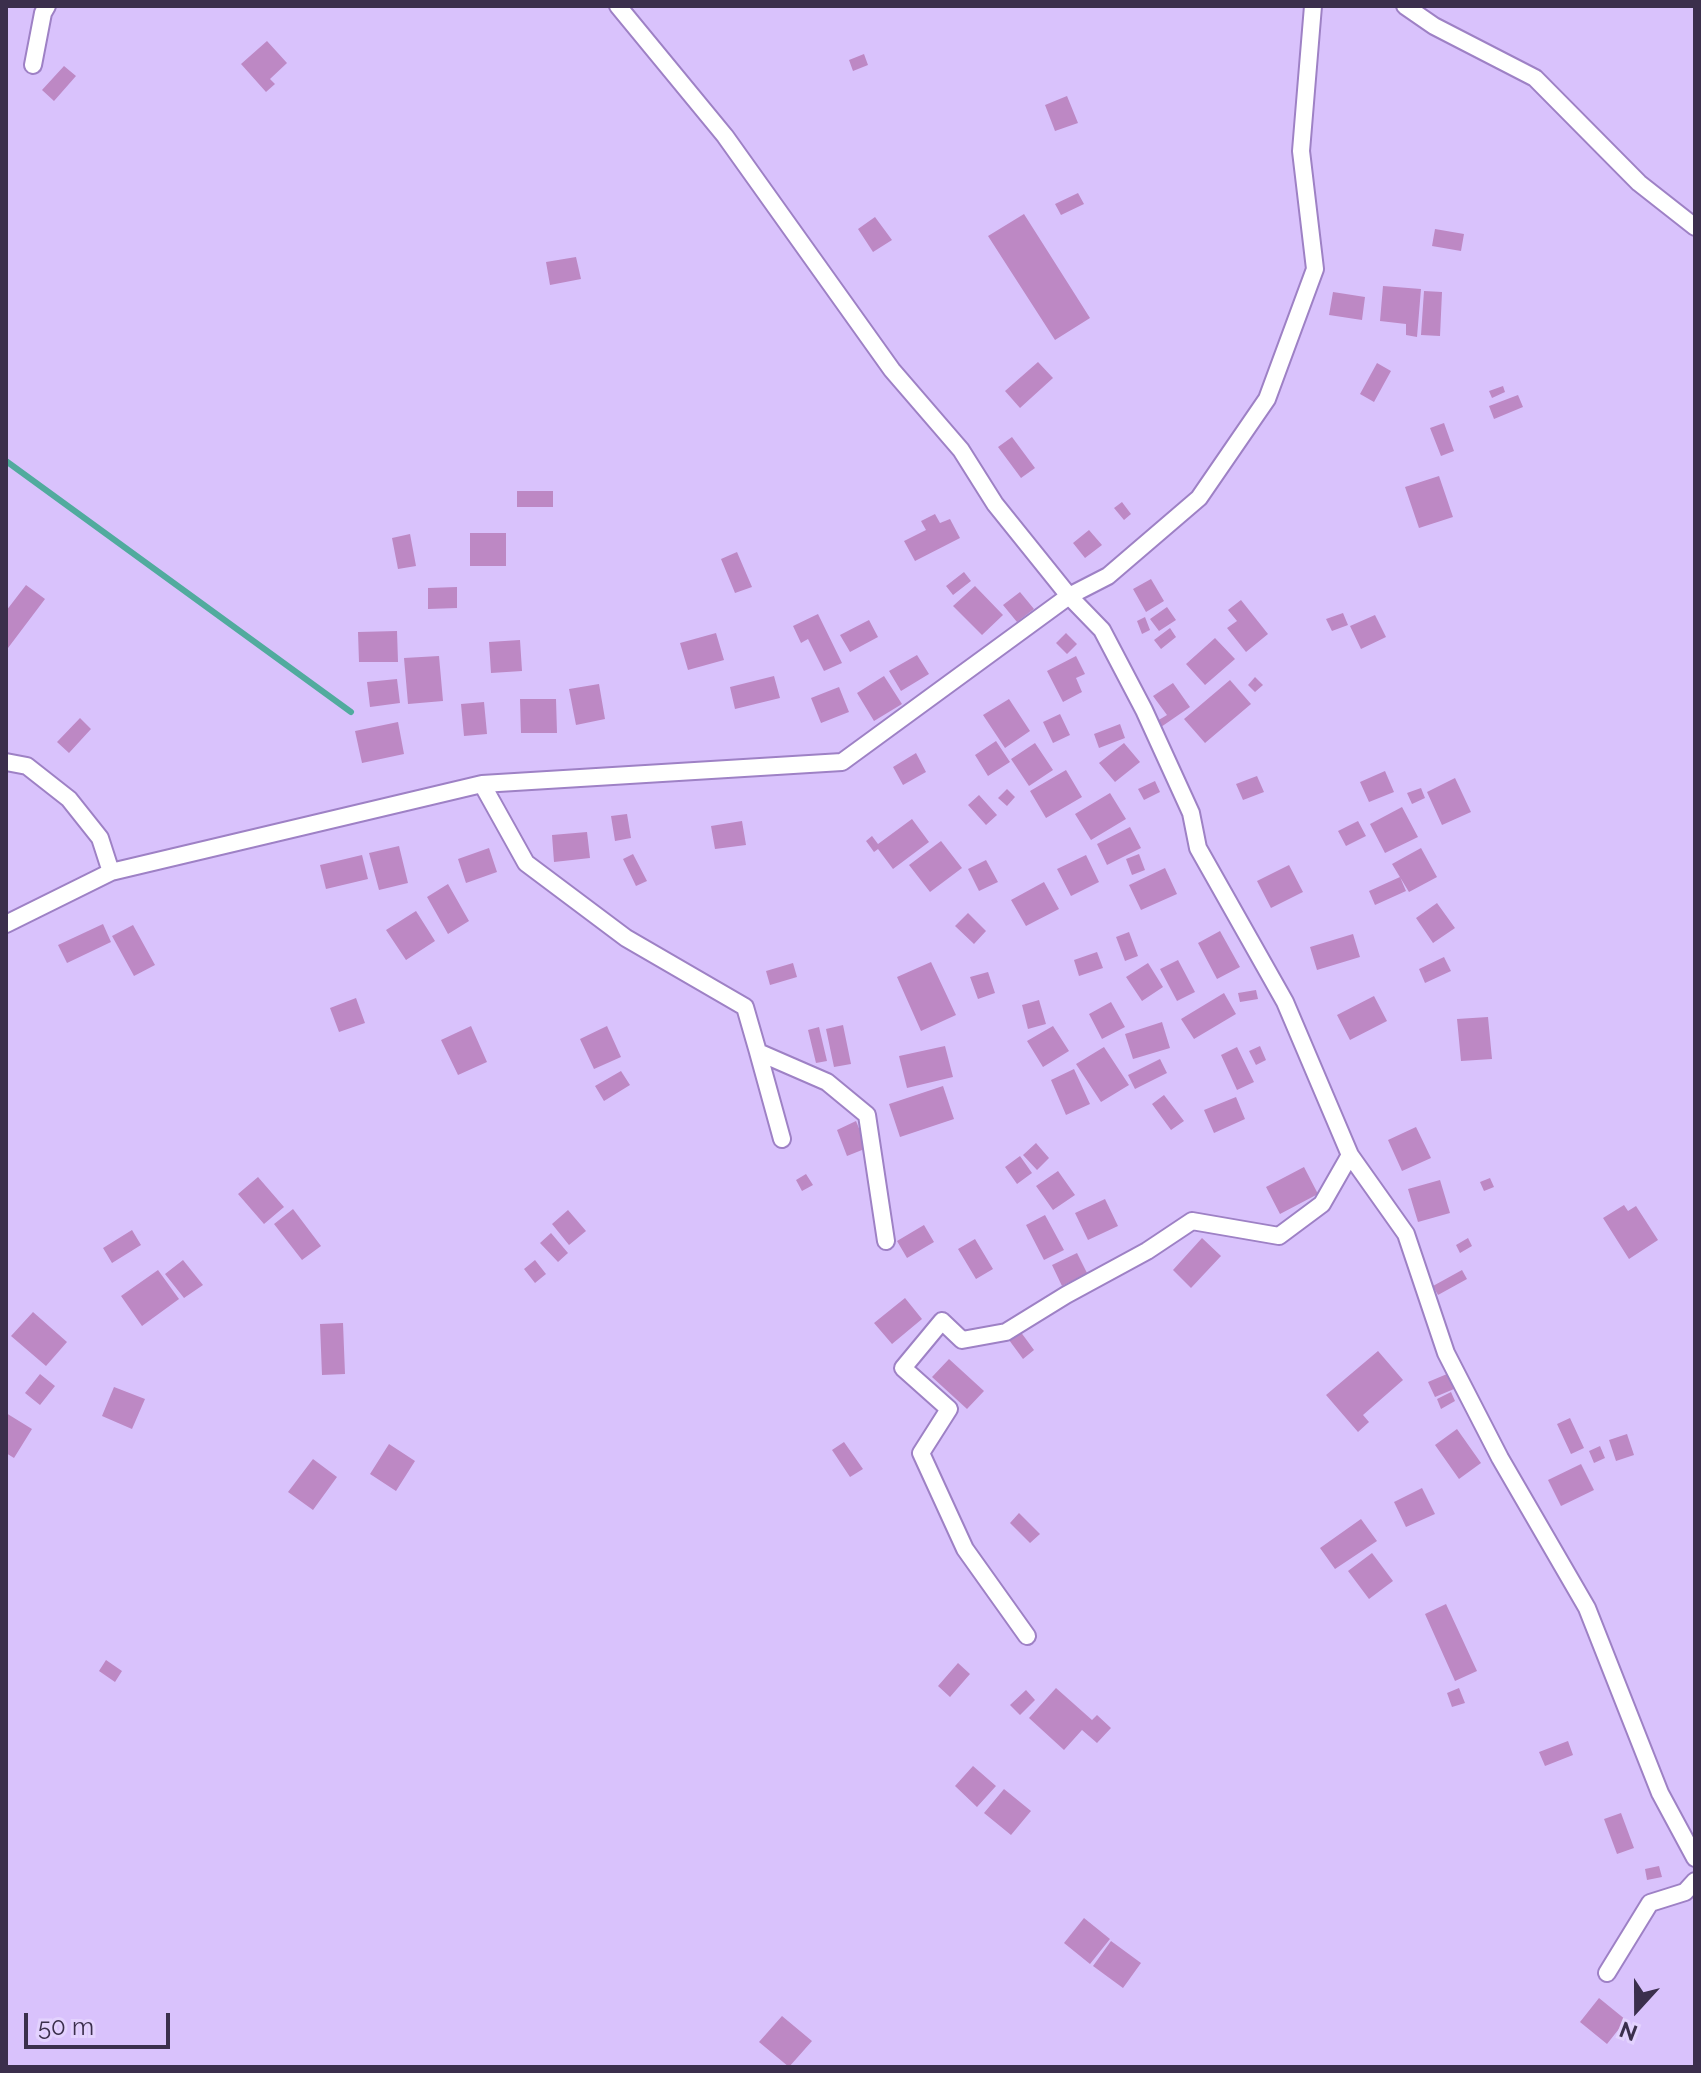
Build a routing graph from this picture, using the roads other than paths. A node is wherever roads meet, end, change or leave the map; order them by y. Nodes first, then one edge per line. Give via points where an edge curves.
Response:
1 (47, 6) edge
2 (618, 6) edge
3 (1313, 6) edge
4 (1405, 6) edge
5 (33, 65) dead end
6 (1693, 222) edge
7 (1069, 596) junction
8 (6, 762) edge
9 (482, 784) junction
10 (111, 872) junction
11 (6, 924) edge
12 (758, 1052) junction
13 (782, 1139) dead end
14 (1350, 1155) junction
15 (886, 1241) dead end
16 (1027, 1636) dead end
17 (1695, 1858) edge
18 (1695, 1881) edge
19 (1607, 1973) dead end

1 - 5 street
2 - 7 street via 725,136 892,370 961,450 995,504
3 - 7 street via 1301,151 1315,269 1267,399 1199,498 1108,576
4 - 6 street via 1535,78 1639,183
7 - 9 street via 842,762
7 - 14 street via 1102,630 1144,710 1191,813 1198,848 1285,1002
8 - 10 street via 27,766 69,799 100,838
9 - 10 street
9 - 12 street via 526,863 626,938 745,1007
10 - 11 street
12 - 13 street
12 - 15 street via 827,1082 867,1115
14 - 16 street via 1322,1204 1279,1236 1192,1221 1006,1332 962,1340 942,1321 903,1368 949,1409 921,1453 965,1549
14 - 17 street via 1406,1234 1446,1353 1587,1608 1660,1793
18 - 19 street via 1685,1892 1650,1903

